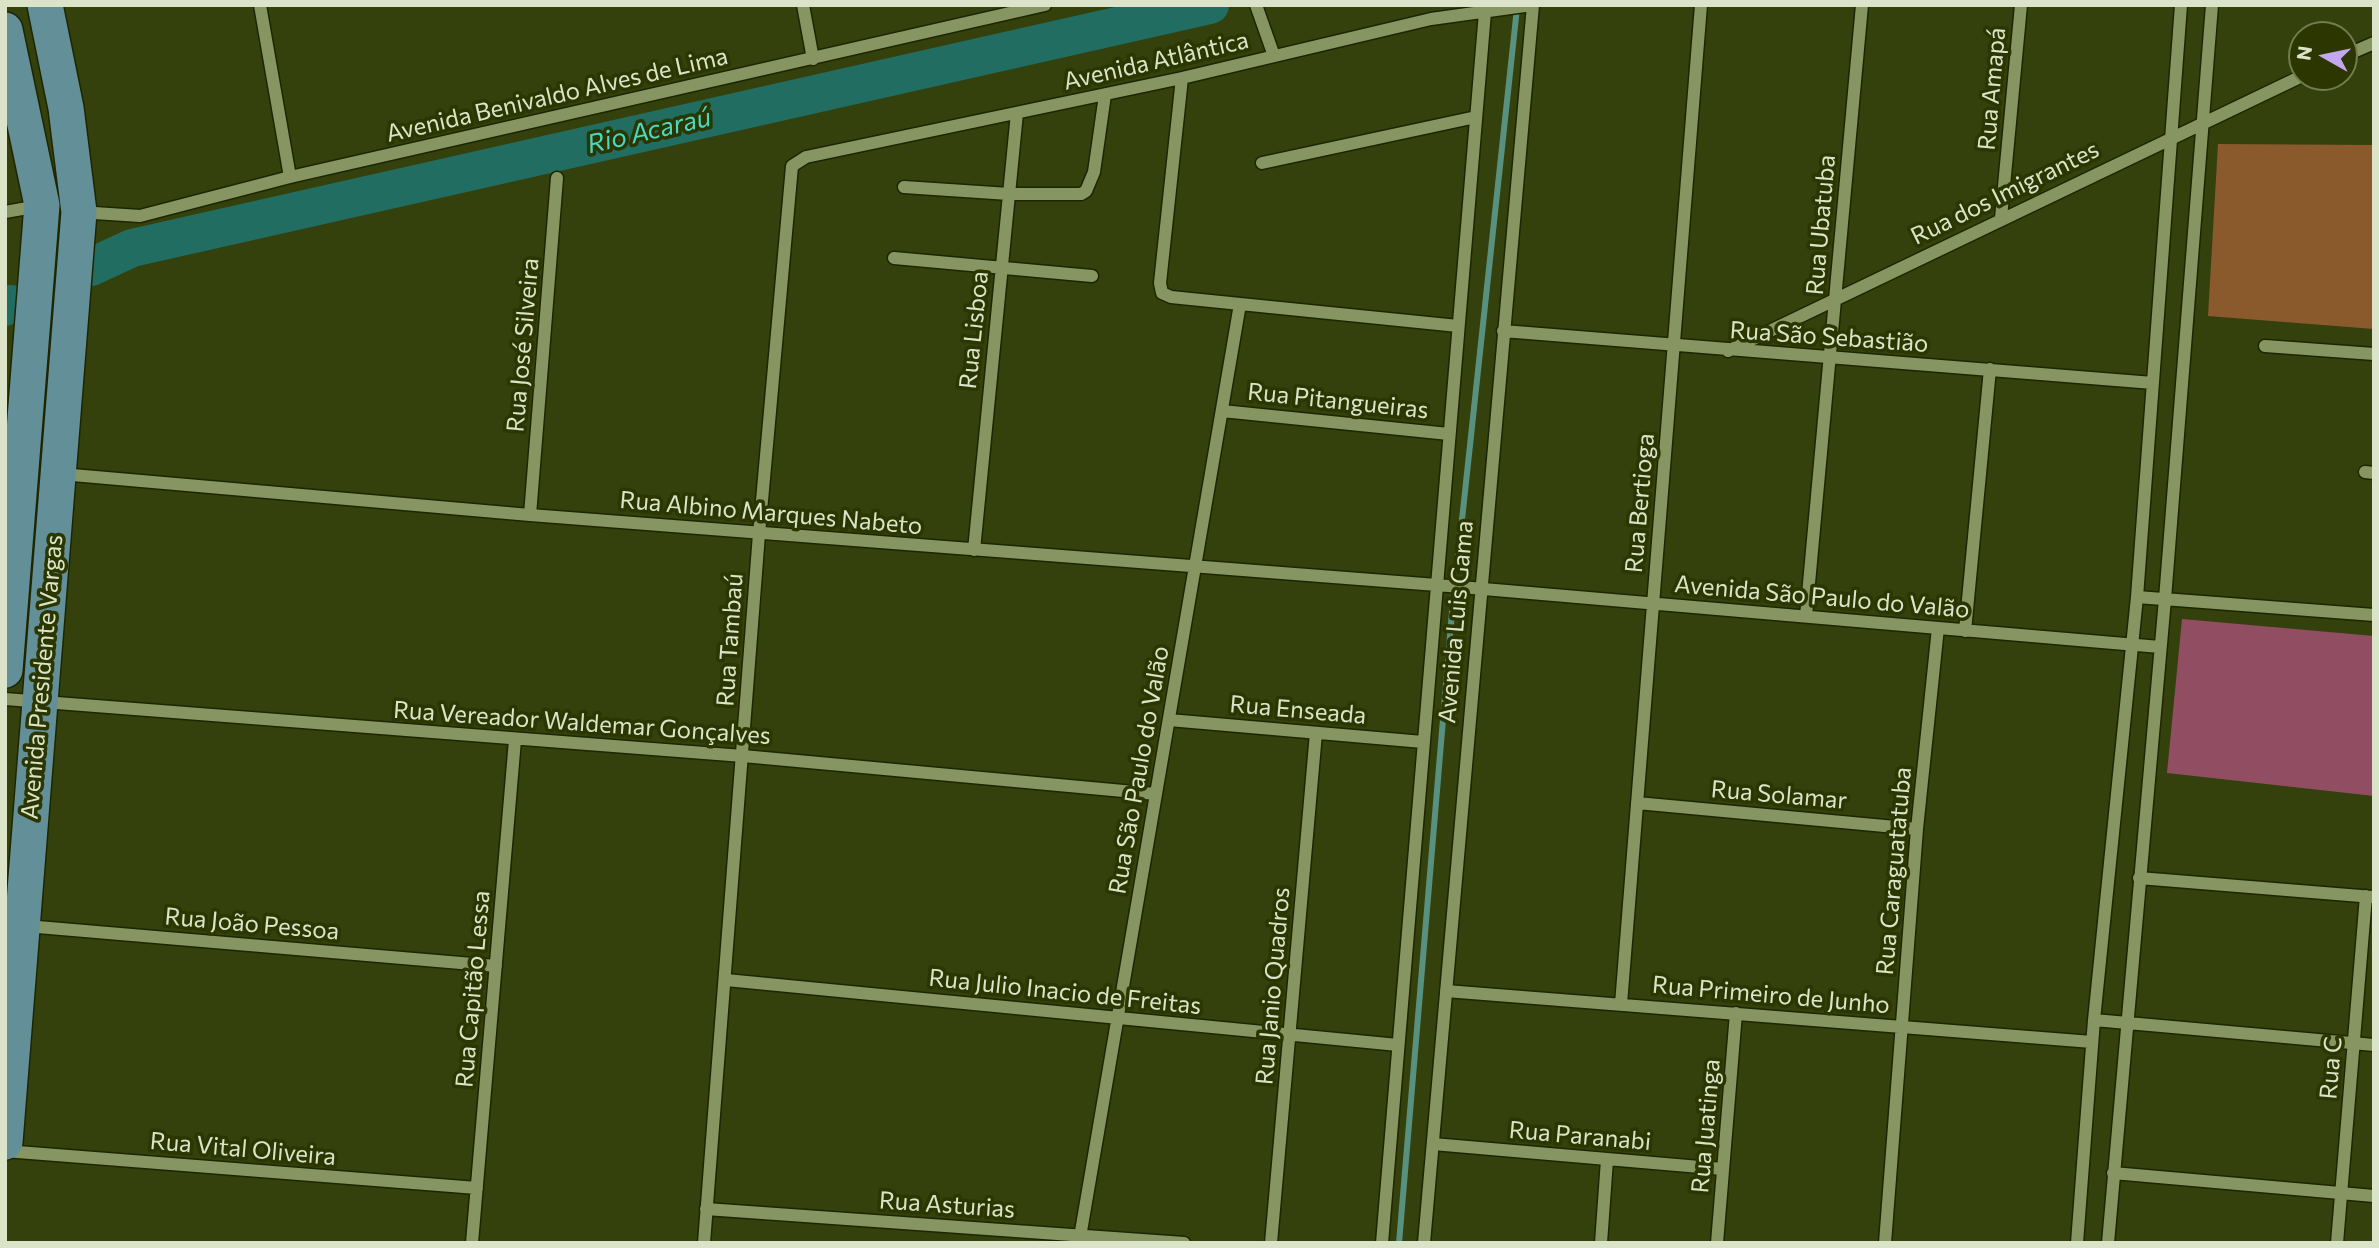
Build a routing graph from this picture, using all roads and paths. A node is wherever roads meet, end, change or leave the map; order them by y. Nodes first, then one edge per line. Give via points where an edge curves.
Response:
1 (45, 5) edge
2 (260, 5) edge
3 (803, 5) edge
4 (1043, 5) edge
5 (1256, 5) edge
6 (1532, 5) edge
7 (1701, 5) edge
8 (1862, 5) edge
9 (2021, 5) edge
10 (2181, 5) edge
11 (2212, 5) edge
12 (1485, 12) junction
13 (5, 30) edge
14 (1274, 56) junction
15 (813, 59) junction
16 (1182, 78) junction
17 (2288, 82) edge
18 (1105, 94) junction
19 (1017, 113) junction
20 (1476, 117) junction
21 (2203, 121) junction
22 (2171, 136) junction
23 (1262, 163) dead end
24 (792, 166) joint
25 (290, 177) junction
26 (557, 178) dead end
27 (904, 187) dead end
28 (1009, 194) junction
29 (43, 205) junction
30 (5, 212) edge
31 (79, 212) junction
32 (2001, 218) junction
33 (894, 258) dead end
34 (1002, 267) junction
35 (1092, 276) dead end
36 (1835, 299) junction
37 (1240, 304) junction
38 (1458, 326) junction
39 (1503, 331) junction
40 (1674, 346) junction
41 (2265, 346) dead end
42 (1728, 351) junction
43 (2374, 354) edge
44 (1830, 358) junction
45 (1990, 369) junction
46 (2153, 383) junction
47 (1222, 411) junction
48 (1449, 434) junction
49 (60, 474) junction
50 (530, 515) junction
51 (759, 534) junction
52 (974, 550) junction
53 (1195, 567) junction
54 (1437, 585) junction
55 (1480, 589) junction
56 (2137, 597) junction
57 (2165, 599) junction
58 (1653, 603) junction
59 (1806, 615) junction
60 (2374, 615) edge
61 (1938, 628) junction
62 (1965, 631) junction
63 (2132, 645) junction
64 (2160, 647) junction
65 (5, 670) edge
66 (5, 699) edge
67 (39, 699) junction
68 (1169, 720) junction
69 (1316, 733) junction
70 (515, 740) junction
71 (1423, 743) junction
72 (743, 756) junction
73 (1156, 794) junction
74 (1637, 803) junction
75 (1917, 830) junction
76 (2140, 878) junction
77 (2370, 896) edge
78 (13, 925) edge
79 (496, 967) junction
80 (726, 980) junction
81 (1446, 991) junction
82 (1621, 1004) junction
83 (1736, 1013) junction
84 (1118, 1020) junction
85 (2094, 1020) junction
86 (2126, 1023) junction
87 (1902, 1026) junction
88 (1290, 1036) junction
89 (2092, 1042) junction
90 (2354, 1043) junction
91 (1398, 1045) junction
92 (2374, 1045) edge
93 (5, 1142) edge
94 (1433, 1144) junction
95 (5, 1151) edge
96 (1607, 1160) junction
97 (1723, 1169) junction
98 (2113, 1173) junction
99 (477, 1188) junction
100 (2341, 1193) junction
101 (2374, 1196) edge
102 (706, 1209) junction
103 (1079, 1239) edge
104 (472, 1243) edge
105 (704, 1243) edge
106 (1184, 1243) edge
107 (1271, 1243) edge
108 (1382, 1243) edge
109 (1424, 1243) edge
110 (1601, 1243) edge
111 (1717, 1243) edge
112 (1885, 1243) edge
113 (2077, 1243) edge
114 (2108, 1243) edge
115 (2337, 1243) edge

1 - 31 main road, Avenida Presidente Vargas via 66,108
2 - 25 street
3 - 15 street
4 - 15 street, Avenida Benivaldo Alves de Lima
5 - 14 street
6 - 12 street, Avenida Atlântica
6 - 39 street, Avenida Luis Gama
7 - 40 street, Rua Bertioga
8 - 36 street, Rua Ubatuba
9 - 32 street, Rua Amapá
10 - 22 street
11 - 21 street
12 - 14 street, Avenida Atlântica via 1431,19
12 - 20 street, Avenida Luis Gama
13 - 29 main road, Avenida Presidente Vargas
14 - 16 street, Avenida Atlântica
15 - 25 street, Avenida Benivaldo Alves de Lima
16 - 18 street, Avenida Atlântica
16 - 37 street via 1162,293
17 - 21 street, Rua dos Imigrantes
18 - 19 street, Avenida Atlântica
18 - 28 street via 1094,172 1086,191
19 - 24 street, Avenida Atlântica via 806,158
19 - 28 street, Rua Lisboa
20 - 23 street
20 - 38 street, Avenida Luis Gama
21 - 22 street, Rua dos Imigrantes
21 - 57 street
22 - 32 street, Rua dos Imigrantes
22 - 46 street
24 - 51 street, Rua Tambaú
25 - 31 street, Avenida Benivaldo Alves de Lima via 140,216
26 - 50 street, Rua José Silveira
27 - 28 street
28 - 34 street, Rua Lisboa
29 - 30 street
29 - 65 main road, Avenida Presidente Vargas
31 - 49 main road, Avenida Presidente Vargas
32 - 36 street, Rua dos Imigrantes
33 - 34 street
34 - 35 street
34 - 52 street, Rua Lisboa
36 - 42 street, Rua dos Imigrantes
36 - 44 street, Rua Ubatuba
37 - 38 street
37 - 47 street, Rua São Paulo do Valão
38 - 48 street, Avenida Luis Gama
39 - 40 street, Rua São Sebastião
39 - 55 street, Avenida Luis Gama
40 - 42 street, Rua São Sebastião
40 - 58 street, Rua Bertioga
41 - 43 street
42 - 44 street, Rua São Sebastião
44 - 45 street, Rua São Sebastião
44 - 59 street, Rua Ubatuba
45 - 46 street, Rua São Sebastião
45 - 62 street
46 - 56 street
47 - 48 street, Rua Pitangueiras
47 - 53 street, Rua São Paulo do Valão
48 - 54 street, Avenida Luis Gama
49 - 50 street, Rua Albino Marques Nabeto
49 - 67 main road, Avenida Presidente Vargas
50 - 51 street, Rua Albino Marques Nabeto
51 - 52 street, Rua Albino Marques Nabeto
51 - 72 street, Rua Tambaú
52 - 53 street, Rua Albino Marques Nabeto
53 - 54 street, Rua Albino Marques Nabeto
53 - 68 street, Rua São Paulo do Valão
54 - 55 street, Rua Albino Marques Nabeto
54 - 71 street, Avenida Luis Gama
55 - 58 street, Avenida São Paulo do Valão
55 - 81 street, Avenida Luis Gama
56 - 57 street
56 - 63 street
57 - 60 street
57 - 64 street
58 - 59 street, Avenida São Paulo do Valão
58 - 74 street, Rua Bertioga
59 - 61 street, Avenida São Paulo do Valão
61 - 62 street, Avenida São Paulo do Valão
61 - 75 street, Rua Caraguatatuba
62 - 63 street, Avenida São Paulo do Valão
63 - 64 street, Avenida São Paulo do Valão
63 - 85 street
64 - 76 street
66 - 67 street, Rua Vereador Waldemar Gonçalves
67 - 70 street, Rua Vereador Waldemar Gonçalves
67 - 78 main road, Avenida Presidente Vargas
68 - 69 street, Rua Enseada
68 - 73 street, Rua São Paulo do Valão
69 - 71 street, Rua Enseada
69 - 88 street, Rua Janio Quadros
70 - 72 street, Rua Vereador Waldemar Gonçalves
70 - 79 street, Rua Capitão Lessa
71 - 91 street, Avenida Luis Gama
72 - 73 street, Rua Vereador Waldemar Gonçalves
72 - 80 street, Rua Tambaú
73 - 84 street, Rua São Paulo do Valão
74 - 75 street, Rua Solamar
74 - 82 street, Rua Bertioga
75 - 87 street, Rua Caraguatatuba
76 - 77 street
76 - 86 street
77 - 90 street, Rua C
78 - 79 street, Rua João Pessoa
78 - 93 main road, Avenida Presidente Vargas
79 - 99 street, Rua Capitão Lessa
80 - 84 street, Rua Julio Inacio de Freitas via 986,1003
80 - 102 street, Rua Tambaú
81 - 82 street, Rua Primeiro de Junho
81 - 94 street, Avenida Luis Gama
82 - 83 street, Rua Primeiro de Junho
83 - 87 street, Rua Primeiro de Junho
83 - 97 street, Rua Juatinga
84 - 88 street, Rua Julio Inacio de Freitas
84 - 103 street, Rua São Paulo do Valão
85 - 86 street
85 - 89 street
86 - 90 street
86 - 98 street
87 - 89 street, Rua Primeiro de Junho
87 - 112 street, Rua Caraguatatuba
88 - 91 street, Rua Julio Inacio de Freitas
88 - 107 street, Rua Janio Quadros
89 - 113 street
90 - 92 street
90 - 100 street, Rua C
91 - 108 street, Avenida Luis Gama
94 - 96 street, Rua Paranabi
94 - 109 street, Avenida Luis Gama
95 - 99 street, Rua Vital Oliveira
96 - 97 street, Rua Paranabi
96 - 110 street
97 - 111 street, Rua Juatinga
98 - 100 street
98 - 114 street
99 - 104 street, Rua Capitão Lessa
100 - 101 street
100 - 115 street, Rua C
102 - 103 street, Rua Asturias
102 - 105 street, Rua Tambaú
103 - 106 street, Rua Asturias

